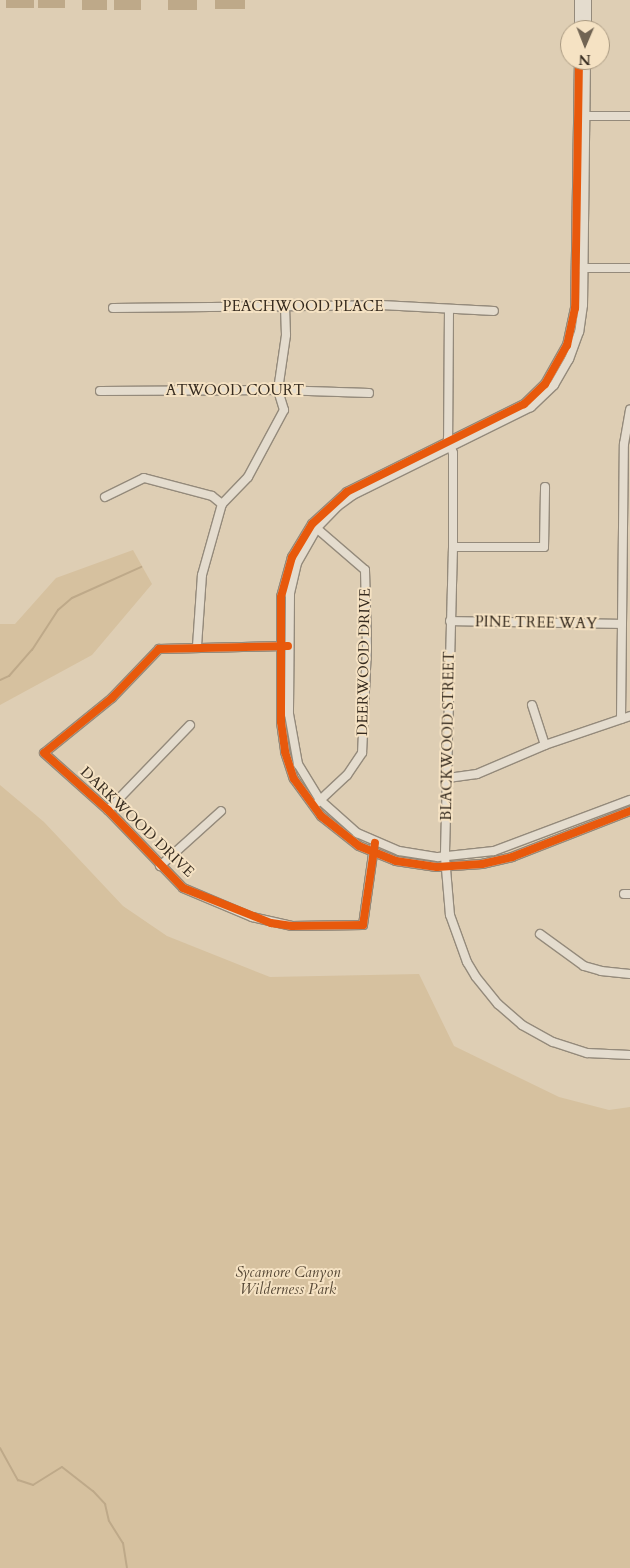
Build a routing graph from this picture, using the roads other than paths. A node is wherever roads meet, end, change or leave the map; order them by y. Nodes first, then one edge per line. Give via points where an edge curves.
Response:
1 (579, 0) edge
2 (587, 0) edge
3 (579, 20) edge
4 (587, 20) edge
5 (579, 70) edge
6 (585, 70) edge
7 (582, 116) junction
8 (630, 116) edge
9 (580, 268) junction
10 (630, 268) edge
11 (285, 307) junction
12 (113, 308) dead end
13 (450, 309) junction
14 (494, 310) dead end
15 (278, 390) junction
16 (100, 392) dead end
17 (369, 394) dead end
18 (630, 410) edge
19 (627, 444) edge
20 (450, 445) junction
21 (546, 487) dead end
22 (106, 497) dead end
23 (222, 504) junction
24 (315, 526) junction
25 (453, 548) junction
26 (450, 621) junction
27 (622, 624) junction
28 (197, 646) junction
29 (285, 646) junction
30 (532, 705) dead end
31 (630, 716) edge
32 (621, 719) junction
33 (190, 725) dead end
34 (545, 745) junction
35 (448, 778) junction
36 (630, 800) edge
37 (317, 803) junction
38 (108, 810) junction
39 (221, 811) dead end
40 (630, 811) edge
41 (375, 843) junction
42 (372, 851) junction
43 (445, 857) junction
44 (160, 866) junction
45 (446, 867) junction
46 (540, 934) dead end
47 (630, 974) edge
48 (630, 1055) edge

1 - 3 street
2 - 4 street
5 - 7 street
6 - 7 street
7 - 8 street
7 - 9 street
9 - 10 street
9 - 20 street via 571,331 561,359 545,384 511,412
11 - 12 street, PEACHWOOD PLACE
11 - 13 street, PEACHWOOD PLACE via 381,305
11 - 15 street via 286,335
13 - 14 street, PEACHWOOD PLACE
13 - 20 street, BLACKWOOD STREET
15 - 16 street, ATWOOD COURT
15 - 17 street, ATWOOD COURT
15 - 23 street via 284,410 267,447 248,477
18 - 19 street
19 - 27 street
20 - 24 street via 354,495
20 - 25 street, BLACKWOOD STREET
21 - 25 street via 544,547
22 - 23 street via 144,478 212,496
23 - 28 street via 202,575
24 - 29 street via 292,579
24 - 37 street, DEERWOOD DRIVE via 365,570 367,648 362,753 347,775
25 - 26 street, BLACKWOOD STREET
26 - 27 street, PINE TREE WAY
26 - 35 street, BLACKWOOD STREET
27 - 32 street
28 - 29 street
28 - 38 street, DARKWOOD DRIVE via 158,649 112,698 44,752
29 - 37 street via 282,737 294,778
30 - 34 street
31 - 32 street
32 - 34 street
33 - 38 street
34 - 35 street via 477,774
35 - 43 street, BLACKWOOD STREET
36 - 43 street via 510,846 476,855
37 - 41 street
37 - 42 street via 336,831
38 - 44 street, DARKWOOD DRIVE
39 - 44 street
40 - 45 street via 512,857
41 - 42 street
41 - 43 street via 418,855
42 - 44 street, DARKWOOD DRIVE via 363,925 292,926 252,917 183,888
42 - 45 street via 406,863
43 - 45 street, BLACKWOOD STREET
45 - 48 street, BLACKWOOD STREET via 450,915 467,962 498,1004 522,1025 553,1042 587,1052
46 - 47 street via 584,966

